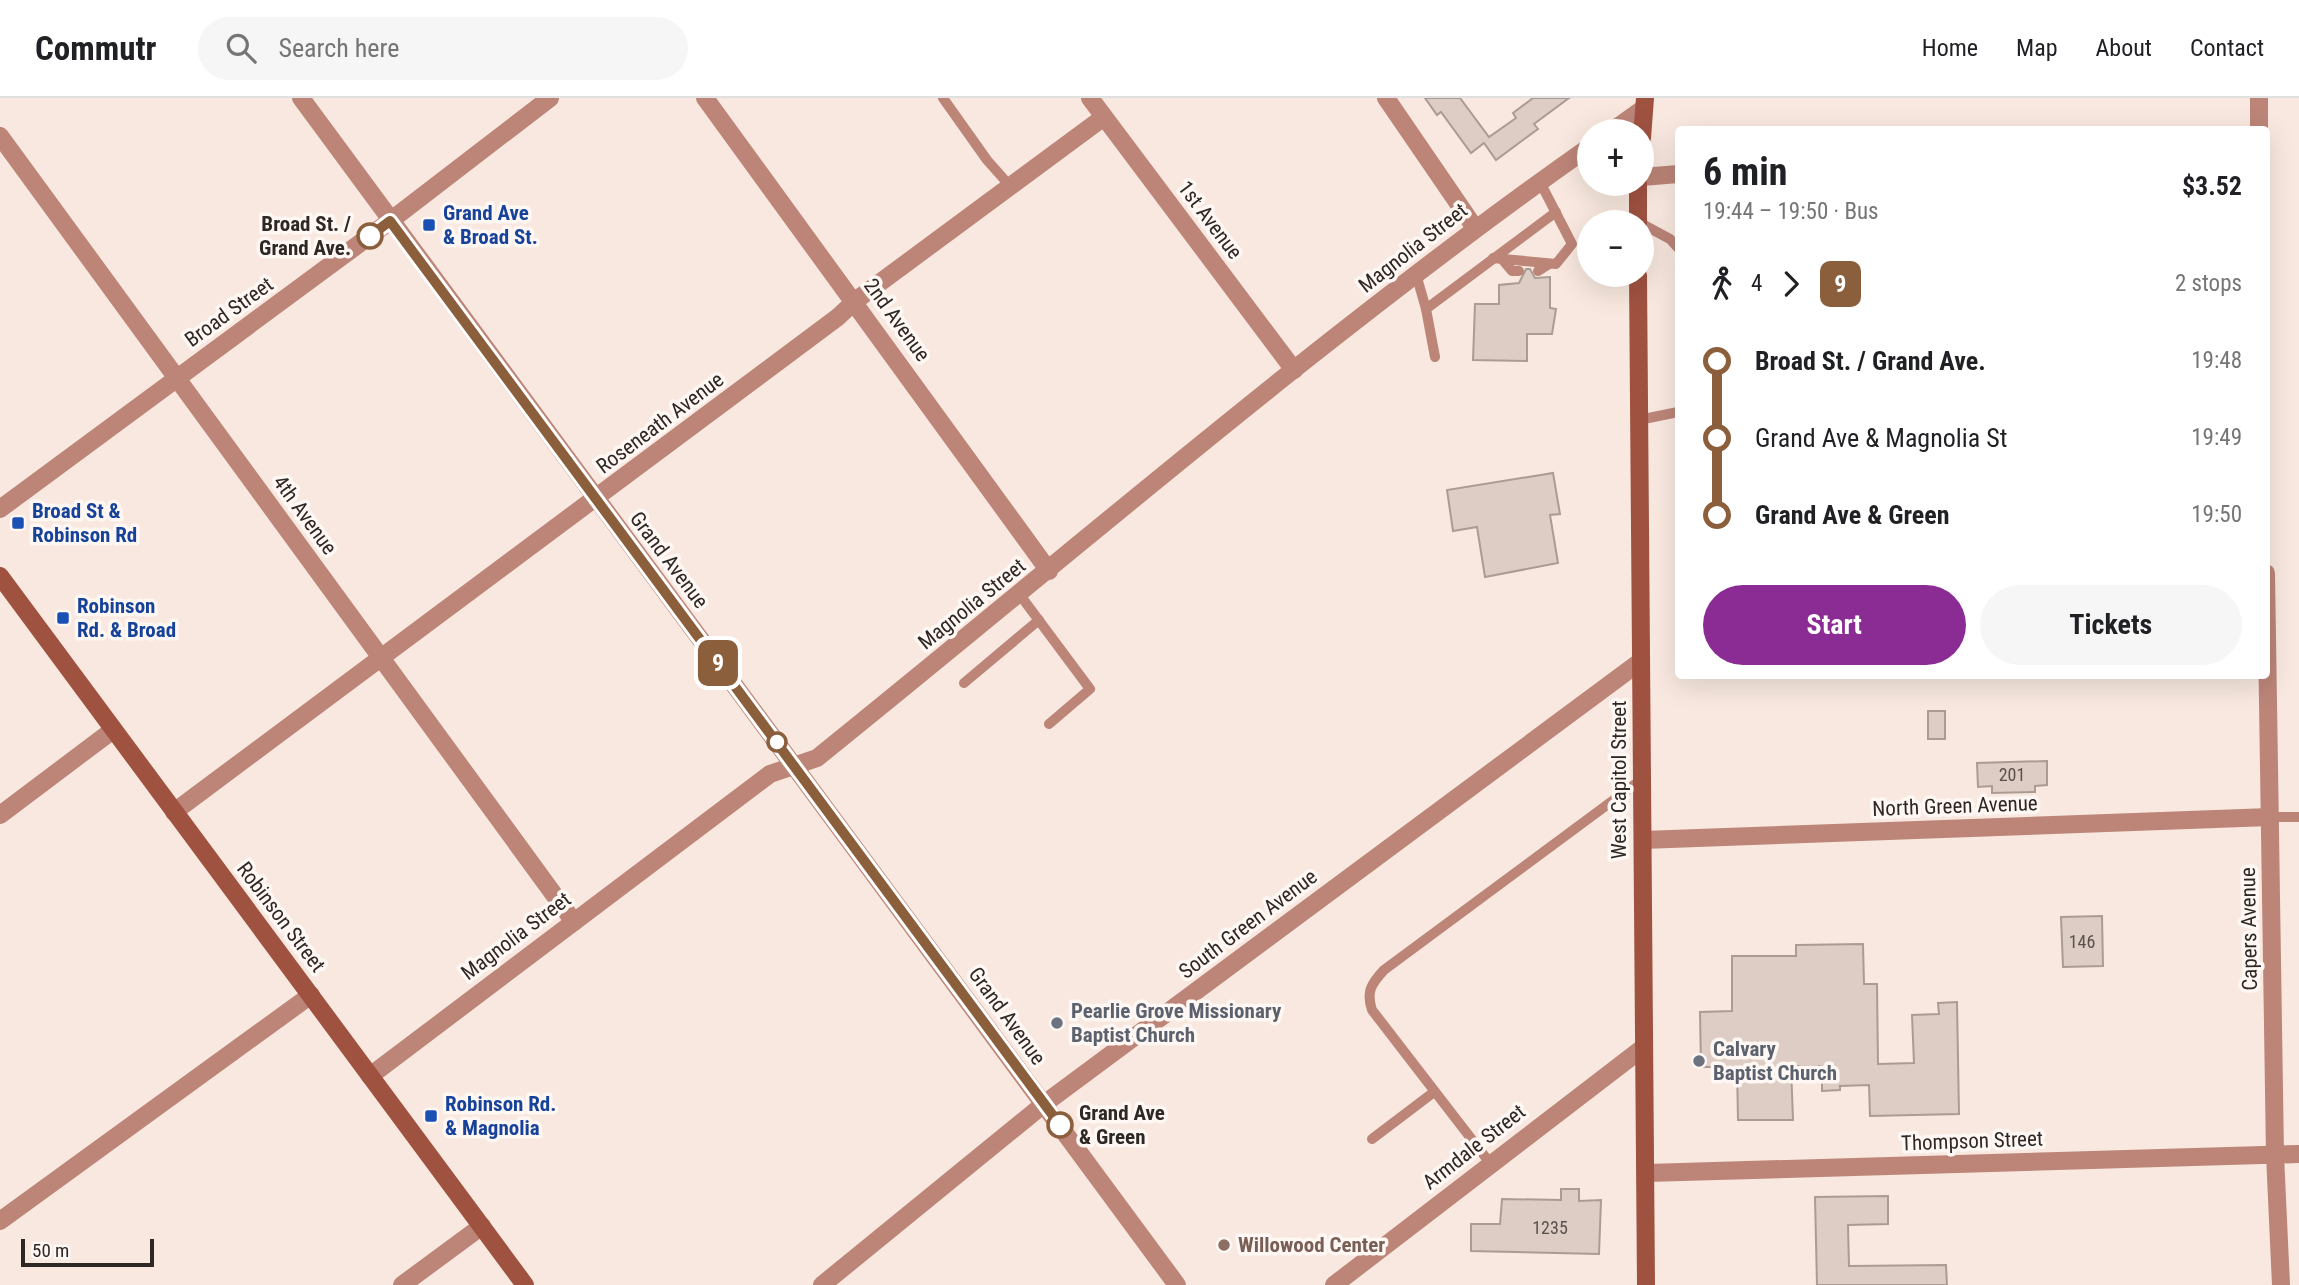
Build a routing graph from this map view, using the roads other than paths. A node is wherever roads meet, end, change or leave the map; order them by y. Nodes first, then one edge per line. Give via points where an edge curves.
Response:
1 (301, 98) edge
2 (550, 98) edge
3 (705, 98) edge
4 (943, 98) edge
5 (1090, 98) edge
6 (1386, 98) edge
7 (2259, 98) edge
8 (1644, 103) edge
9 (1104, 117) junction
10 (1626, 119) edge
11 (2259, 126) edge
12 (0, 136) edge
13 (1577, 156) edge
14 (1675, 174) edge
15 (1654, 176) edge
16 (1540, 182) junction
17 (1010, 186) junction
18 (1556, 212) junction
19 (390, 221) junction
20 (1475, 228) junction
21 (1654, 230) edge
22 (1675, 245) edge
23 (1497, 259) junction
24 (1549, 264) junction
25 (1519, 271) dead end
26 (1538, 271) dead end
27 (1416, 274) junction
28 (1638, 287) edge
29 (855, 301) junction
30 (1426, 309) junction
31 (1435, 357) dead end
32 (1294, 370) junction
33 (177, 378) junction
34 (1675, 413) edge
35 (1639, 420) junction
36 (596, 501) junction
37 (0, 509) edge
38 (1049, 571) junction
39 (0, 576) edge
40 (1020, 595) junction
41 (1039, 620) junction
42 (382, 659) junction
43 (1641, 661) junction
44 (2268, 679) edge
45 (964, 683) dead end
46 (1049, 724) dead end
47 (113, 730) junction
48 (796, 767) junction
49 (1642, 779) junction
50 (174, 812) junction
51 (0, 815) edge
52 (2270, 817) junction
53 (2299, 817) edge
54 (1643, 840) junction
55 (573, 922) junction
56 (311, 995) junction
57 (1644, 1047) junction
58 (370, 1076) junction
59 (1434, 1092) junction
60 (1044, 1104) junction
61 (1372, 1139) dead end
62 (2299, 1154) edge
63 (2275, 1155) junction
64 (1490, 1163) junction
65 (1647, 1172) junction
66 (0, 1221) edge
67 (482, 1226) junction
68 (402, 1285) edge
69 (525, 1285) edge
70 (822, 1285) edge
71 (1177, 1285) edge
72 (1334, 1285) edge
73 (1646, 1285) edge
74 (2281, 1285) edge

1 - 19 street, Grand Avenue
2 - 19 street, Broad Street
3 - 29 street, 2nd Avenue
4 - 17 lane
5 - 9 street, 1st Avenue
6 - 20 street
7 - 11 street
8 - 10 street
9 - 17 street, Roseneath Avenue
9 - 32 street, 1st Avenue
12 - 33 street, 4th Avenue
13 - 16 street, Magnolia Street
14 - 15 street
16 - 18 lane
16 - 20 street, Magnolia Street
17 - 29 street, Roseneath Avenue
18 - 23 lane
18 - 24 lane via 1572,244 1556,264
19 - 33 street, Broad Street
19 - 36 street, Grand Avenue
20 - 27 street, Magnolia Street
21 - 22 lane
23 - 24 lane
23 - 25 lane
23 - 30 lane
24 - 26 lane
27 - 30 lane
27 - 32 street, Magnolia Street
28 - 35 main road, West Capitol Street
29 - 36 street, Roseneath Avenue
29 - 38 street, 2nd Avenue
30 - 31 lane
32 - 38 street, Magnolia Street
33 - 37 street, Broad Street
33 - 42 street, 4th Avenue
34 - 35 lane
35 - 43 main road, West Capitol Street
36 - 42 street, Roseneath Avenue
36 - 48 street, Grand Avenue
38 - 40 street, Magnolia Street
39 - 47 main road, Robinson Street
40 - 41 lane
40 - 48 street, Magnolia Street via 817,758
41 - 45 lane
41 - 46 lane via 1090,689
42 - 50 street, Roseneath Avenue
42 - 55 street, 4th Avenue
43 - 49 main road, West Capitol Street
43 - 60 street, South Green Avenue
44 - 52 street, Capers Avenue
47 - 50 main road, Robinson Street
47 - 51 street
48 - 55 street, Magnolia Street via 770,774
48 - 60 street, Grand Avenue
49 - 54 main road, West Capitol Street
49 - 59 lane via 1372,983 1367,996 1372,1010
50 - 56 main road, Robinson Street
52 - 53 lane
52 - 54 street, North Green Avenue
52 - 63 street, Capers Avenue
54 - 57 main road, West Capitol Street
55 - 58 street, Magnolia Street
56 - 58 main road, Robinson Street
56 - 66 street
57 - 64 street, Armdale Street
57 - 65 main road, West Capitol Street
58 - 67 main road, Robinson Street
59 - 61 lane
59 - 64 lane
60 - 70 street, South Green Avenue
60 - 71 street, Grand Avenue
62 - 63 street, Thompson Street
63 - 65 street, Thompson Street
63 - 74 street, Capers Avenue
64 - 72 street, Armdale Street
65 - 73 main road, West Capitol Street
67 - 68 street
67 - 69 main road, Robinson Street

